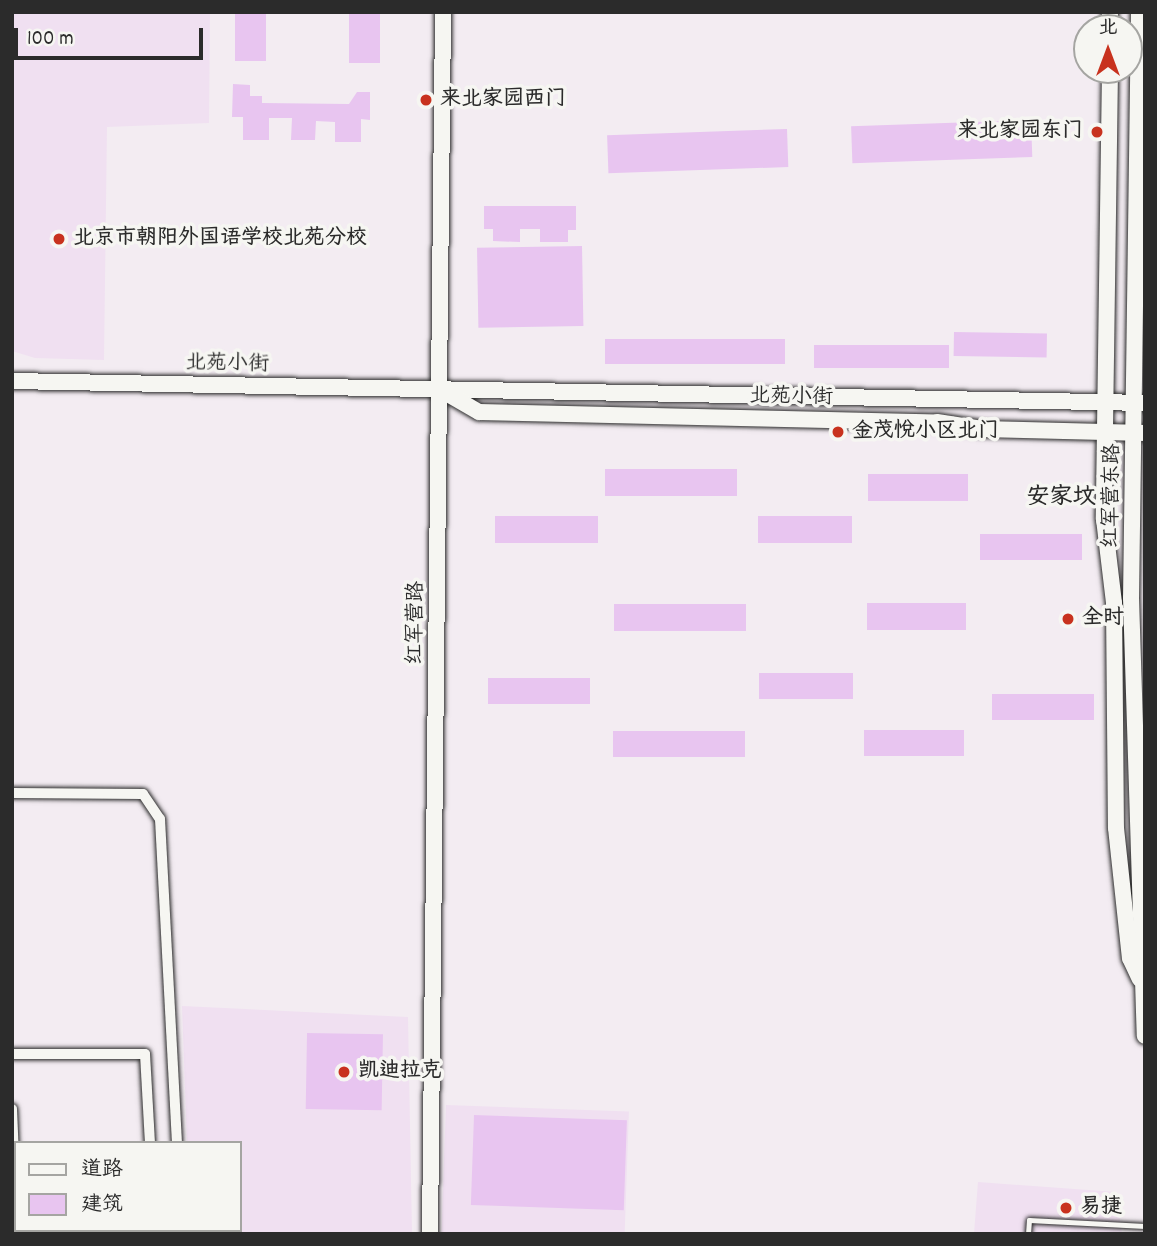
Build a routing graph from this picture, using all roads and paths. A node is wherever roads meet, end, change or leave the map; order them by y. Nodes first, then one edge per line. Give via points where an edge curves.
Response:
1 (443, 12) edge
2 (1139, 12) edge
3 (1110, 84) edge
4 (12, 381) edge
5 (441, 390) junction
6 (1106, 400) junction
7 (1140, 403) edge
8 (1105, 432) junction
9 (1140, 433) edge
10 (1115, 792) junction
11 (1140, 792) edge
12 (12, 793) edge
13 (1140, 979) junction
14 (1145, 1036) edge
15 (12, 1054) edge
16 (12, 1109) edge
17 (150, 1141) edge
18 (177, 1141) edge
19 (14, 1157) edge
20 (1145, 1226) edge
21 (60, 1232) edge
22 (106, 1232) edge
23 (81, 1233) edge
24 (430, 1234) edge
25 (1028, 1234) edge

1 - 5 street, 红军营路
2 - 7 street, 红军营东路
3 - 6 street, 红军营东路
4 - 5 street, 北苑小街
5 - 6 street, 北苑小街
5 - 8 street, 北苑小街 via 480,412 937,422
5 - 24 street, 红军营路
6 - 7 street, 北苑小街
6 - 8 street, 红军营东路
7 - 9 street, 红军营东路
8 - 9 street, 北苑小街
8 - 10 street, 红军营东路 via 1104,519 1114,603
9 - 11 street, 红军营东路 via 1131,598
10 - 11 street
10 - 13 street, 红军营东路 via 1129,958
11 - 13 street, 红军营东路
12 - 18 street via 143,793 160,819
13 - 14 street, 红军营东路
15 - 17 street via 145,1054
16 - 19 street
20 - 25 lane via 1029,1220
21 - 23 street
22 - 23 street

